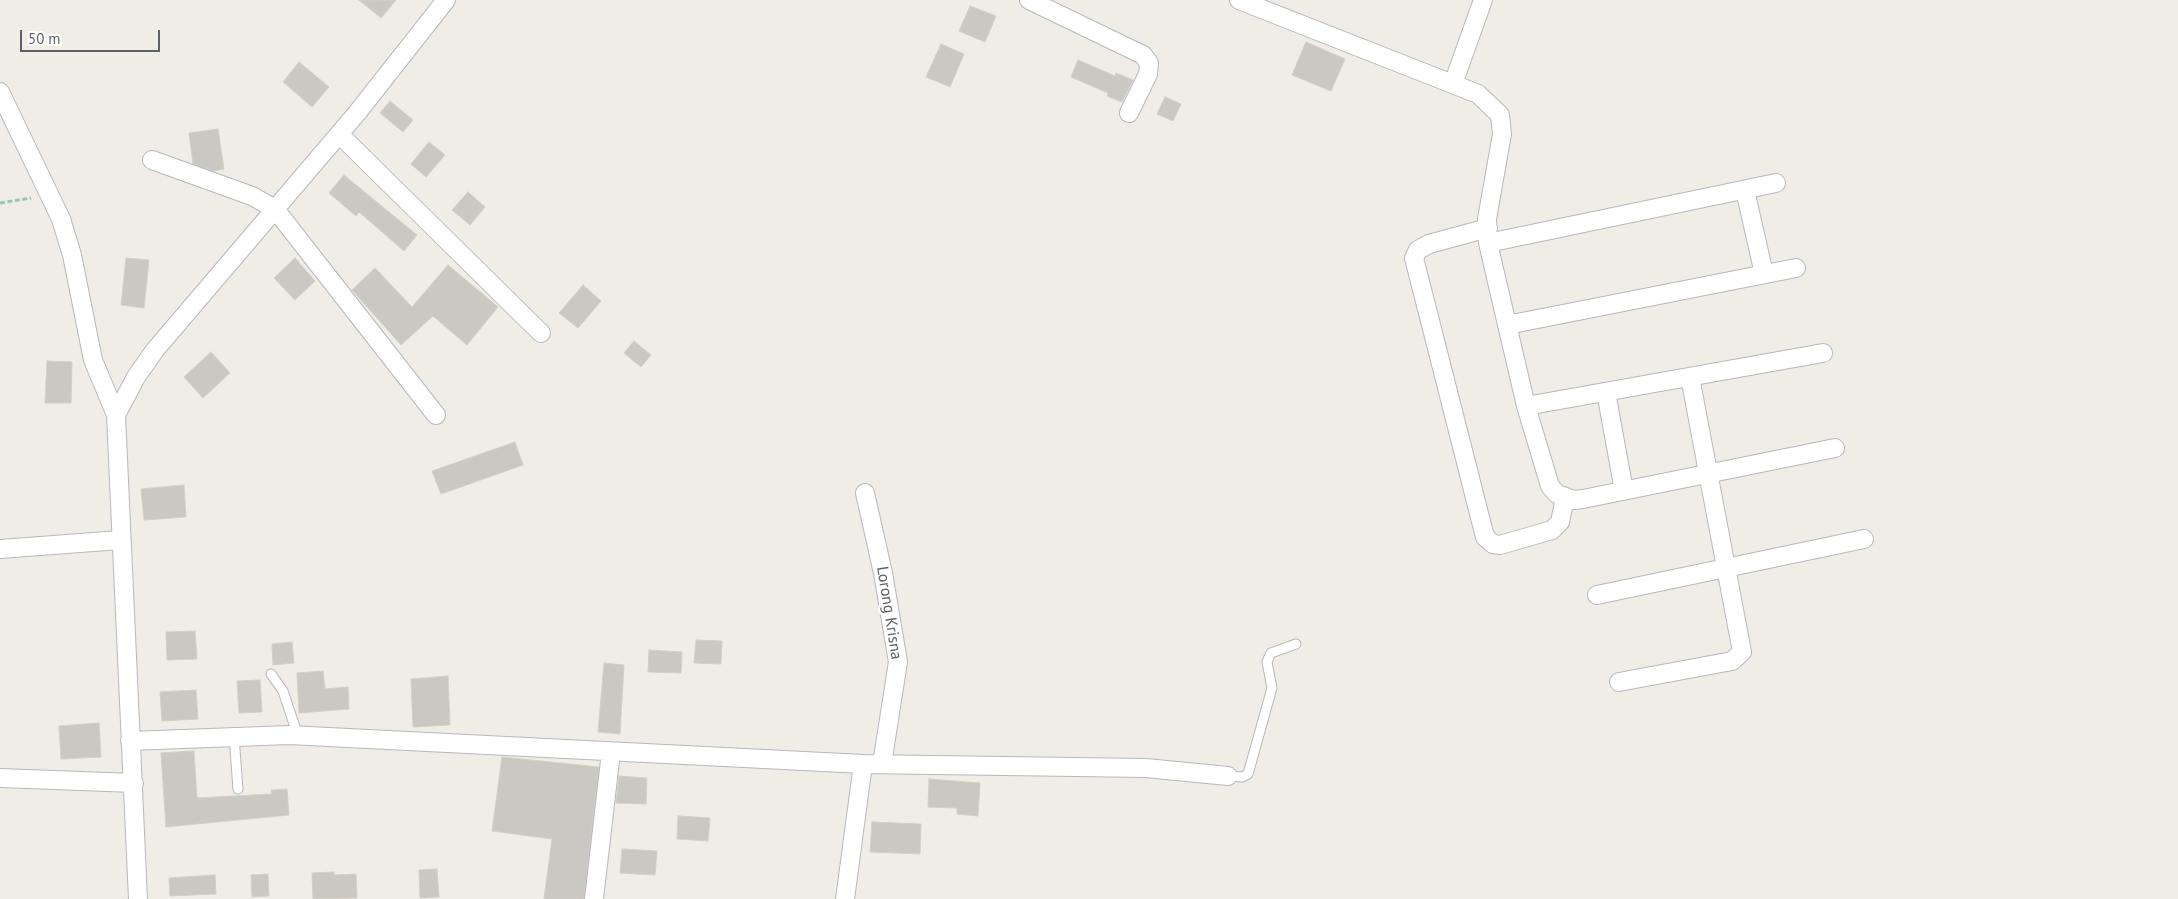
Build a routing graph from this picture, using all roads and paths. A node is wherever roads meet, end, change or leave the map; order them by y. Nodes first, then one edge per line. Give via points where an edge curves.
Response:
1 (446, 0) edge
2 (1029, 0) edge
3 (1239, 0) edge
4 (1483, 0) edge
5 (432, 8) edge
6 (1453, 84) junction
7 (0, 92) edge
8 (1129, 113) dead end
9 (339, 134) junction
10 (152, 160) dead end
11 (1776, 183) dead end
12 (1746, 190) junction
13 (50, 193) junction
14 (0, 203) edge
15 (275, 208) junction
16 (1488, 236) junction
17 (1796, 268) dead end
18 (1764, 274) junction
19 (1507, 325) junction
20 (541, 333) dead end
21 (1823, 353) dead end
22 (1690, 377) junction
23 (1606, 392) junction
24 (1526, 406) junction
25 (116, 415) junction
26 (436, 415) dead end
27 (1835, 448) dead end
28 (1709, 474) junction
29 (1624, 491) junction
30 (865, 493) dead end
31 (1565, 498) junction
32 (1864, 539) dead end
33 (120, 540) junction
34 (0, 549) edge
35 (1726, 567) junction
36 (1597, 595) dead end
37 (1296, 644) dead end
38 (272, 674) dead end
39 (1619, 682) dead end
40 (234, 736) junction
41 (298, 736) junction
42 (130, 741) junction
43 (611, 752) junction
44 (863, 764) junction
45 (882, 764) junction
46 (1228, 776) joint
47 (0, 778) edge
48 (134, 783) junction
49 (238, 789) dead end
50 (138, 899) edge
51 (594, 899) edge
52 (845, 899) edge

1 - 5 street
2 - 8 street via 1143,55 1149,63 1148,74
3 - 6 street
4 - 6 street
5 - 9 street
6 - 16 street via 1478,94 1500,115 1502,125 1487,219
7 - 13 street
9 - 15 street
9 - 20 street
10 - 15 street via 252,196
11 - 12 street
12 - 16 street
12 - 18 street
13 - 14 path
13 - 25 street via 67,238 94,360
15 - 25 street via 155,350
15 - 26 street
16 - 19 street
16 - 31 street via 1429,244 1418,250 1414,258 1485,537 1500,545 1552,530 1560,522
17 - 18 street
18 - 19 street
19 - 24 street
21 - 22 street
22 - 23 street
22 - 28 street
23 - 24 street
23 - 29 street
24 - 31 street via 1550,486
25 - 33 street
27 - 28 street
28 - 29 street
28 - 35 street
29 - 31 street via 1583,500
30 - 45 street, Lorong Krisna via 882,564 898,662
32 - 35 street
33 - 34 street
33 - 42 street
35 - 36 street
35 - 39 street via 1742,652 1732,661
37 - 46 lane via 1271,653 1266,662 1272,688 1248,774
38 - 41 lane via 283,691
40 - 41 street
40 - 42 street
40 - 49 lane
41 - 43 street
42 - 48 street
43 - 44 street
43 - 51 street
44 - 45 street
44 - 52 street
45 - 46 street via 1146,768
47 - 48 street
48 - 50 street

